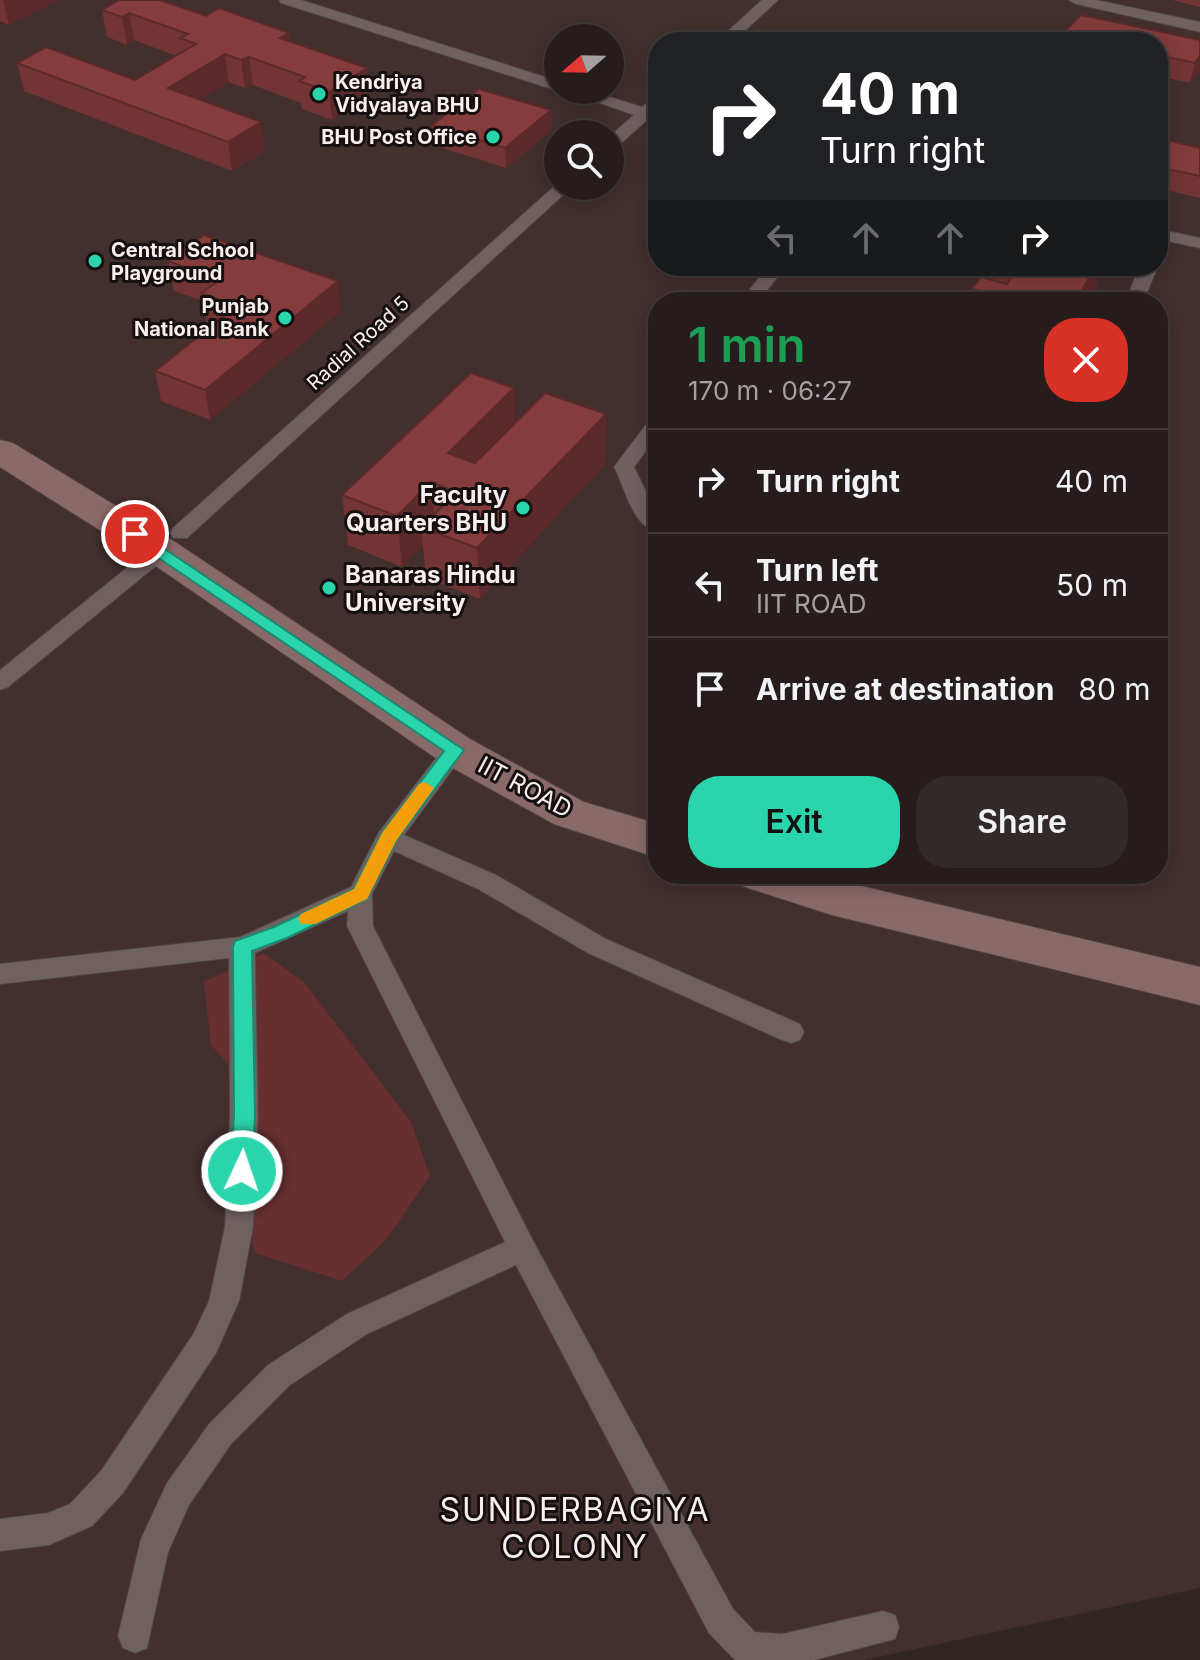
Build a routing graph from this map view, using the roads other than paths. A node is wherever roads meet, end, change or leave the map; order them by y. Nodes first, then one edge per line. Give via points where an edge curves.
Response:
1 (286, 0) edge
2 (771, 0) edge
3 (1076, 0) edge
4 (1200, 27) edge
5 (735, 32) edge
6 (544, 82) edge
7 (624, 103) edge
8 (648, 109) edge
9 (648, 116) edge
10 (624, 134) edge
11 (550, 200) edge
12 (1168, 239) edge
13 (1200, 243) edge
14 (769, 276) edge
15 (757, 292) edge
16 (648, 435) edge
17 (0, 451) edge
18 (648, 520) edge
19 (171, 542) junction
20 (0, 682) edge
21 (455, 750) junction
22 (388, 838) junction
23 (648, 838) edge
24 (789, 884) edge
25 (360, 894) junction
26 (242, 947) junction
27 (0, 974) edge
28 (1200, 986) edge
29 (791, 1032) dead end
30 (522, 1248) junction
31 (0, 1535) edge
32 (883, 1627) dead end
33 (135, 1636) dead end

1 - 6 lane
2 - 5 lane
3 - 4 lane
7 - 8 lane
9 - 10 lane
11 - 19 lane, Radial Road 5
12 - 13 lane
14 - 15 lane
16 - 18 lane via 624,467
17 - 19 street, IIT ROAD
19 - 20 lane, Radial Road 5
19 - 21 street, IIT ROAD
21 - 22 lane
21 - 23 street, IIT ROAD via 569,813
22 - 25 lane
22 - 29 lane via 487,882 597,946
24 - 28 street
25 - 26 lane
25 - 30 lane via 360,926
26 - 27 lane
26 - 31 lane via 240,1213 224,1301 205,1343 112,1482 81,1515 49,1529
30 - 32 lane via 721,1621 747,1648 782,1651
30 - 33 lane via 357,1324 279,1375 239,1414 178,1494 152,1550

